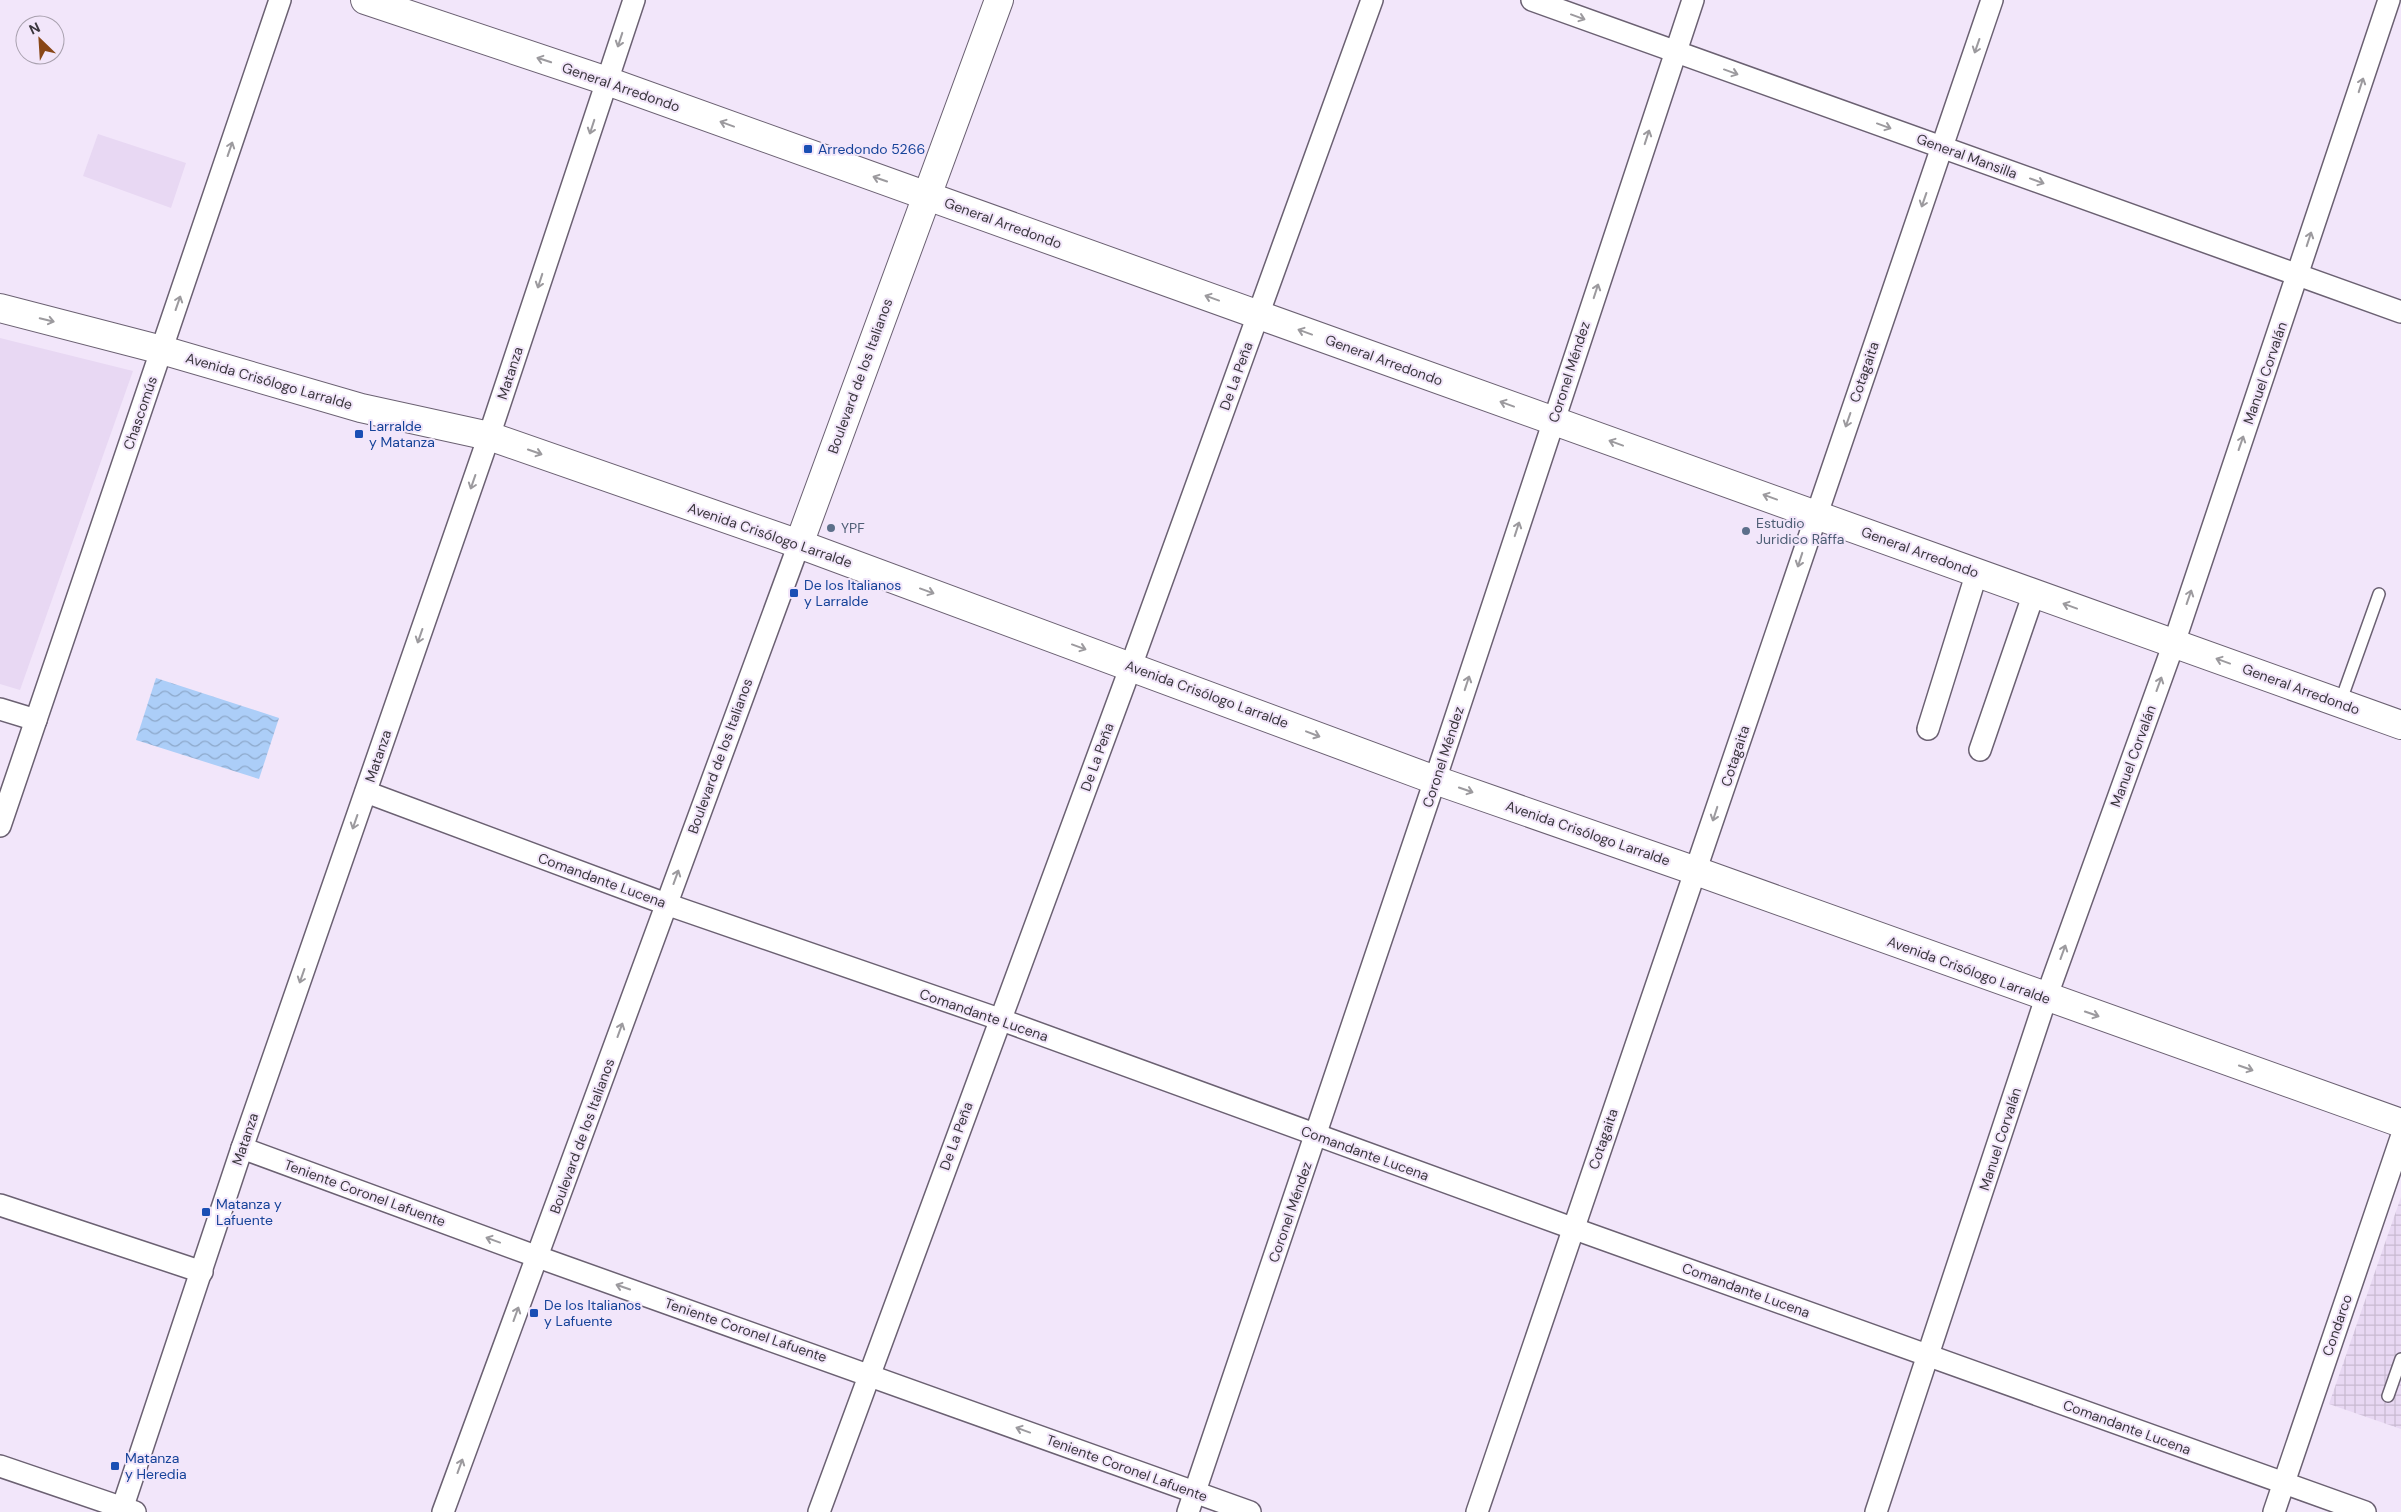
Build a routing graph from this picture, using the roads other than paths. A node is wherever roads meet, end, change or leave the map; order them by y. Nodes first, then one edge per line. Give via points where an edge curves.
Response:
1 (280, 0) edge
2 (365, 0) edge
3 (634, 0) edge
4 (999, 0) edge
5 (1372, 0) edge
6 (1532, 0) edge
7 (1693, 0) edge
8 (1992, 0) edge
9 (2389, 0) edge
10 (1676, 52) junction
11 (607, 81) junction
12 (1942, 147) junction
13 (926, 195) junction
14 (2298, 274) junction
15 (0, 308) edge
16 (2401, 312) edge
17 (1258, 315) junction
18 (162, 350) junction
19 (1553, 420) junction
20 (489, 436) junction
21 (1816, 514) junction
22 (799, 544) junction
23 (1977, 572) junction
24 (2034, 593) junction
25 (2379, 594) dead end
26 (2174, 644) junction
27 (1130, 666) junction
28 (2340, 703) junction
29 (0, 709) edge
30 (36, 720) junction
31 (2401, 725) edge
32 (1928, 729) dead end
33 (1980, 750) dead end
34 (1435, 780) junction
35 (366, 792) junction
36 (0, 826) edge
37 (1696, 870) junction
38 (666, 904) junction
39 (2046, 998) junction
40 (999, 1019) junction
41 (2401, 1124) edge
42 (1316, 1136) junction
43 (2401, 1138) edge
44 (242, 1148) junction
45 (0, 1205) edge
46 (1572, 1228) junction
47 (538, 1257) junction
48 (202, 1272) junction
49 (1928, 1355) junction
50 (2401, 1359) edge
51 (868, 1374) junction
52 (2388, 1396) dead end
53 (0, 1466) edge
54 (2284, 1483) junction
55 (1192, 1502) edge
56 (126, 1510) edge
57 (443, 1512) edge
58 (819, 1512) edge
59 (1250, 1512) edge
60 (1477, 1512) edge
61 (1876, 1512) edge
62 (2274, 1512) edge
63 (2365, 1512) edge

18 -> 1 street, Chascomús
11 -> 2 street, General Arredondo
3 -> 11 street, Matanza
4 - 13 street, Boulevard de los Italianos
5 - 17 street, De La Peña
6 -> 10 street, General Mansilla
7 - 10 street, Coronel Méndez
8 -> 12 street, Cotagaita
14 -> 9 street, Manuel Corvalán
10 -> 12 street, General Mansilla
19 -> 10 street, Coronel Méndez
13 -> 11 street, General Arredondo
11 -> 20 street, Matanza
12 -> 14 street, General Mansilla
12 -> 21 street, Cotagaita
17 -> 13 street, General Arredondo
13 - 22 street, Boulevard de los Italianos
14 - 16 street, General Mansilla
26 -> 14 street, Manuel Corvalán
15 -> 18 street, Avenida Crisólogo Larralde
19 -> 17 street, General Arredondo
17 - 27 street, De La Peña
18 - 20 street, Avenida Crisólogo Larralde via 361,408
18 - 30 street, Chascomús
21 -> 19 street, General Arredondo
34 -> 19 street, Coronel Méndez
20 -> 22 street, Avenida Crisólogo Larralde
20 -> 35 street, Matanza
21 - 23 street, General Arredondo
21 -> 37 street, Cotagaita
22 -> 27 street, Avenida Crisólogo Larralde
38 -> 22 street, Boulevard de los Italianos
23 - 24 street, General Arredondo
23 - 32 street
26 -> 24 street, General Arredondo
24 - 33 street
25 - 28 lane
28 -> 26 street, General Arredondo
39 -> 26 street, Manuel Corvalán
27 -> 34 street, Avenida Crisólogo Larralde
27 - 40 street, De La Peña
28 - 31 street, General Arredondo
29 - 30 street
30 - 36 street, Chascomús
34 -> 37 street, Avenida Crisólogo Larralde
34 - 42 street, Coronel Méndez
35 - 38 street, Comandante Lucena
35 -> 44 street, Matanza
37 - 39 street, Avenida Crisólogo Larralde
37 - 46 street, Cotagaita
38 - 40 street, Comandante Lucena
47 -> 38 street, Boulevard de los Italianos
39 -> 41 street, Avenida Crisólogo Larralde
39 - 49 street, Manuel Corvalán
40 - 42 street, Comandante Lucena
40 - 51 street, De La Peña
42 - 46 street, Comandante Lucena
42 - 55 street, Coronel Méndez
43 - 54 street, Condarco
47 -> 44 street, Teniente Coronel Lafuente
44 - 48 street, Matanza
45 - 48 street
46 - 49 street, Comandante Lucena
46 - 60 street, Cotagaita
51 -> 47 street, Teniente Coronel Lafuente
57 -> 47 street, Boulevard de los Italianos
48 - 56 street, Matanza
49 - 54 street, Comandante Lucena
49 - 61 street, Manuel Corvalán
50 - 52 lane
55 -> 51 street, Teniente Coronel Lafuente
51 - 58 street, De La Peña
53 - 56 street
54 - 62 street, Condarco
54 - 63 street, Comandante Lucena
55 - 59 street, Teniente Coronel Lafuente

